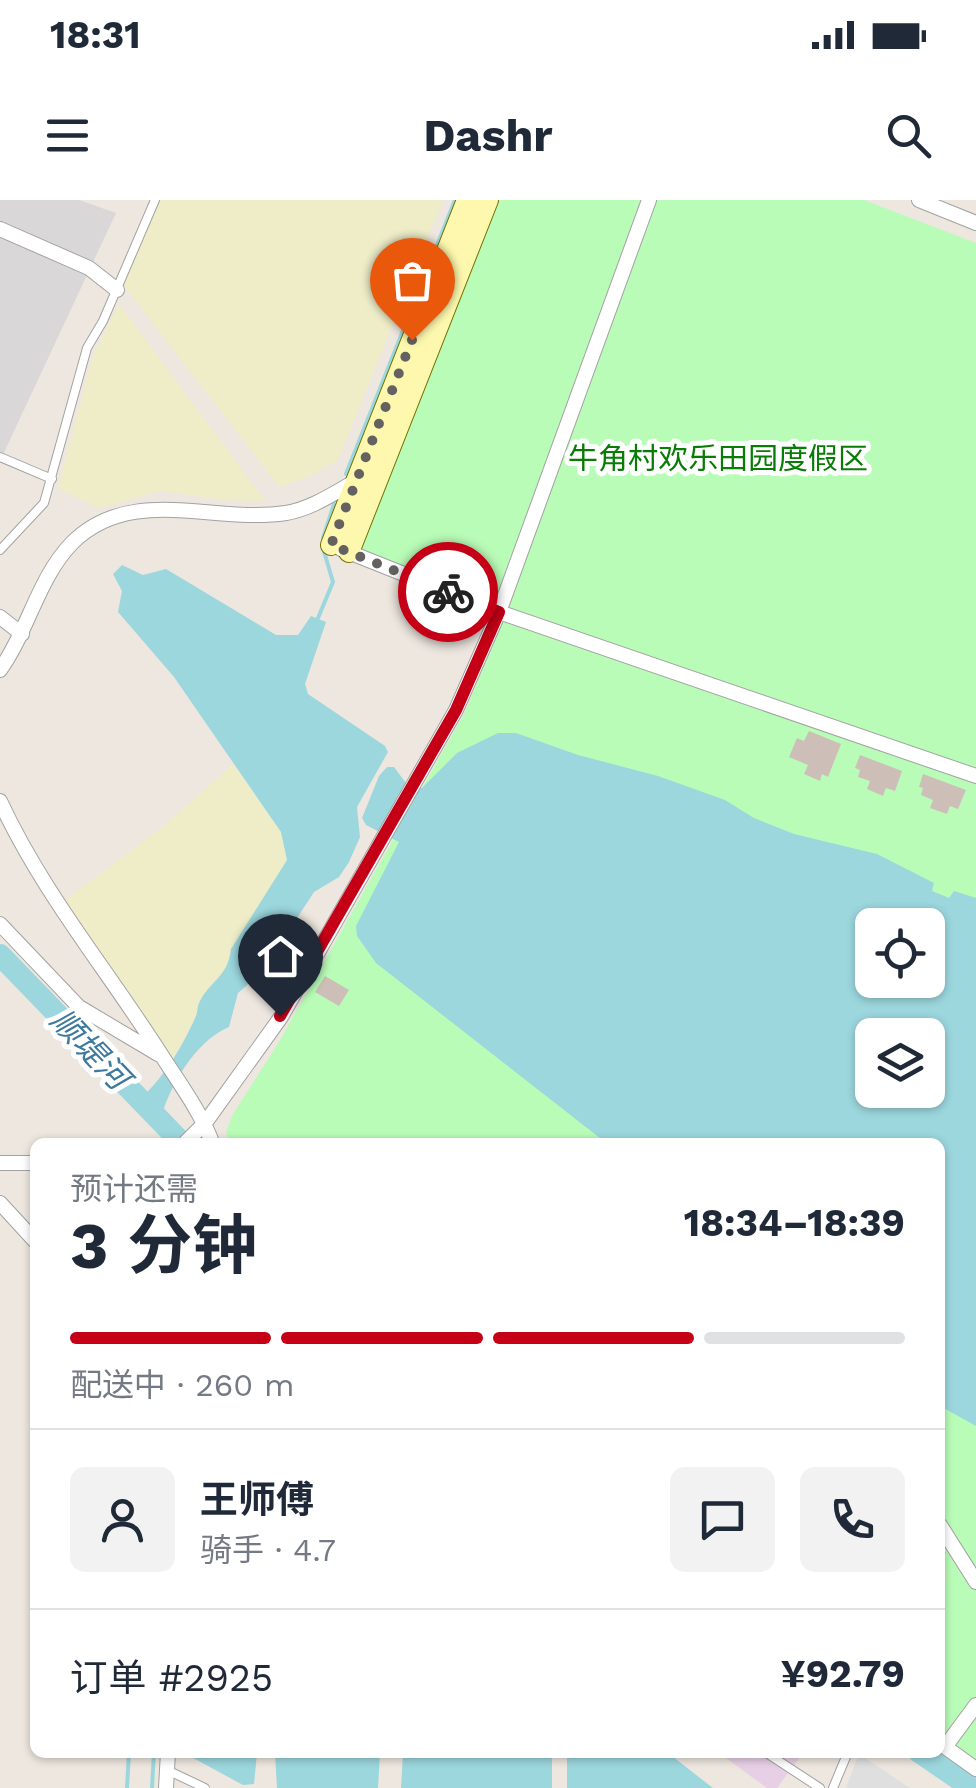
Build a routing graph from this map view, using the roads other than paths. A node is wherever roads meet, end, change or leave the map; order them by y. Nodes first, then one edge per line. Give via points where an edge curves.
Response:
1 (155, 200) edge
2 (468, 200) edge
3 (488, 200) edge
4 (649, 200) edge
5 (919, 200) edge
6 (976, 222) edge
7 (0, 229) edge
8 (117, 290) junction
9 (0, 457) edge
10 (380, 473) junction
11 (52, 479) junction
12 (356, 481) junction
13 (340, 549) junction
14 (0, 550) edge
15 (499, 612) junction
16 (0, 616) edge
17 (22, 634) junction
18 (0, 670) edge
19 (976, 776) edge
20 (0, 801) edge
21 (0, 924) edge
22 (163, 1057) junction
23 (196, 1133) edge
24 (0, 1163) edge
25 (30, 1163) edge
26 (0, 1203) edge
27 (30, 1236) edge
28 (945, 1532) edge
29 (976, 1582) edge
30 (976, 1705) edge
31 (945, 1742) edge
32 (945, 1748) edge
33 (167, 1758) edge
34 (774, 1758) edge
35 (846, 1758) edge
36 (976, 1769) edge
37 (166, 1770) junction
38 (166, 1788) edge
39 (206, 1788) edge
40 (820, 1788) edge
41 (833, 1788) edge

1 - 8 lane
2 - 12 street
3 - 10 street
4 - 15 street
5 - 6 street
7 - 8 street via 89,268
8 - 11 lane via 86,348
9 - 11 lane
10 - 12 street
10 - 13 street
11 - 14 lane via 44,504
12 - 13 street
12 - 17 street via 288,512 241,517 158,506 101,524 70,545
13 - 15 street
15 - 19 street
15 - 23 street via 456,710 280,1016
16 - 17 street
17 - 18 street
20 - 22 street via 22,849
21 - 22 street via 79,1006
22 - 23 street
24 - 25 street
26 - 27 street
28 - 29 street
30 - 31 street
32 - 36 street
33 - 37 street
34 - 40 lane
35 - 41 lane
37 - 38 street
37 - 39 lane

